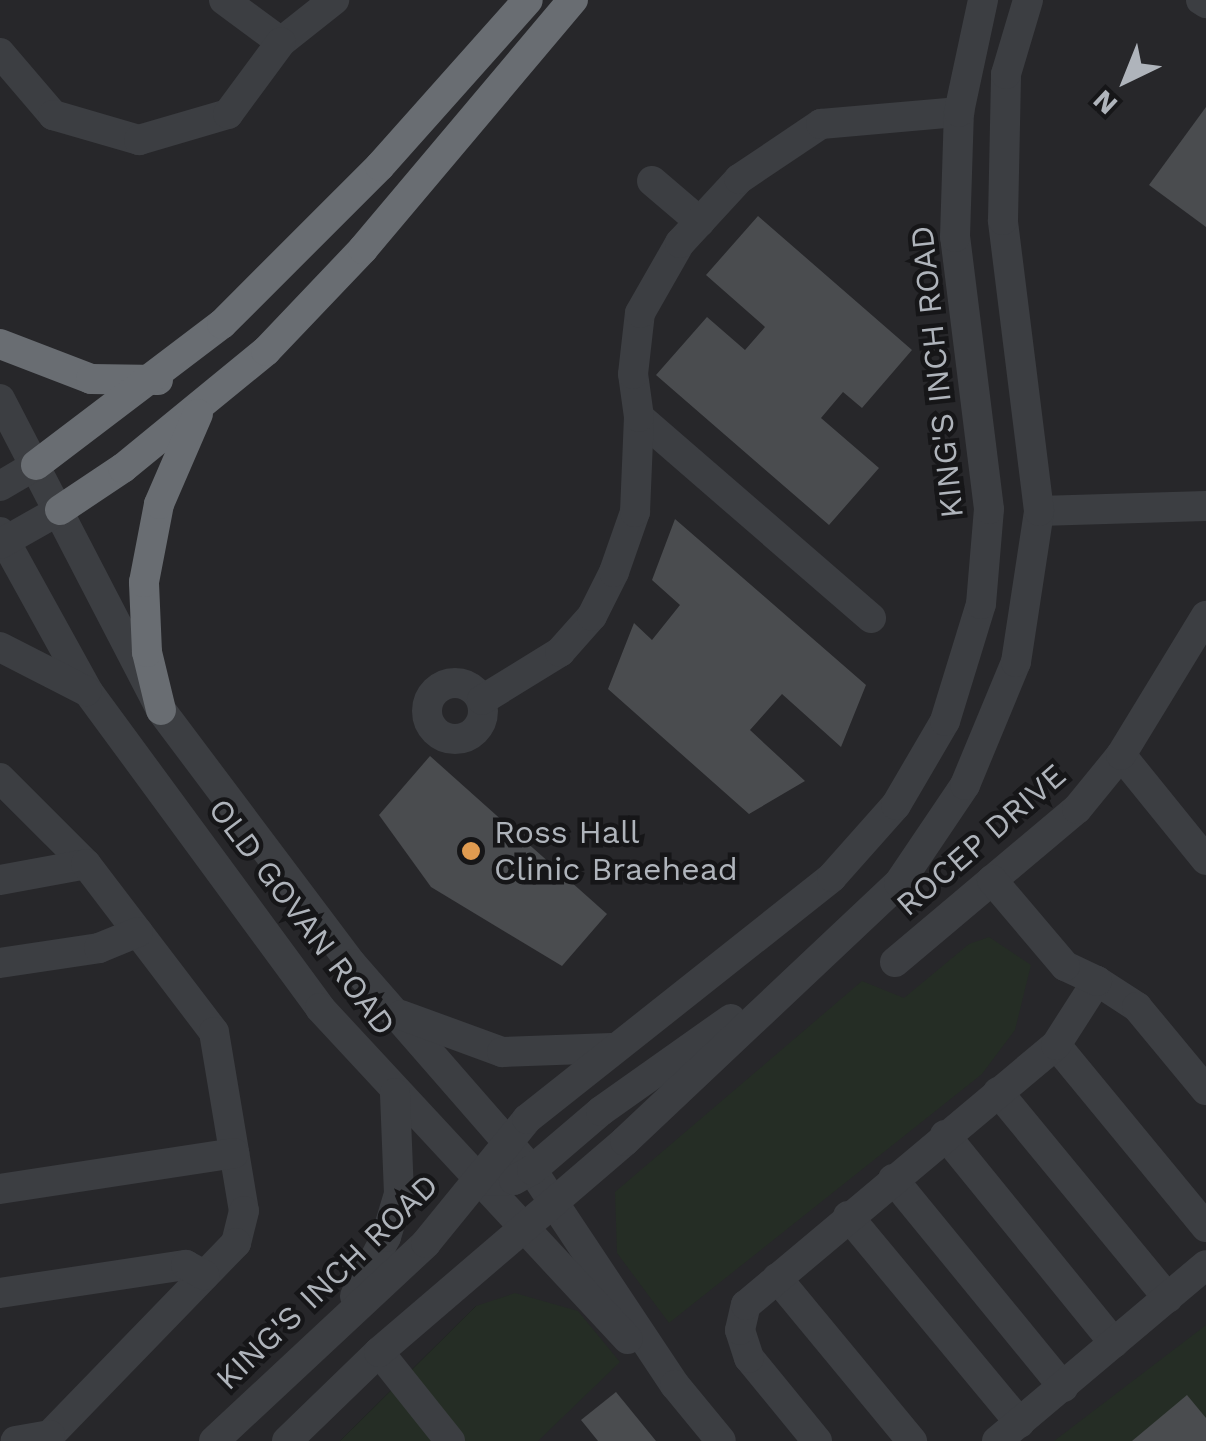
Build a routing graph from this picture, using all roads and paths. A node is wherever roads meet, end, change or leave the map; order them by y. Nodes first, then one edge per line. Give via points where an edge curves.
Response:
1 (224, 0) edge
2 (334, 0) edge
3 (528, 0) edge
4 (574, 0) edge
5 (983, 0) edge
6 (1028, 0) edge
7 (281, 42) junction
8 (0, 54) edge
9 (959, 112) junction
10 (652, 181) dead end
11 (700, 222) junction
12 (0, 344) edge
13 (158, 380) junction
14 (0, 399) edge
15 (202, 406) junction
16 (638, 418) junction
17 (36, 466) junction
18 (0, 486) edge
19 (1206, 506) edge
20 (60, 510) junction
21 (1039, 512) junction
22 (2, 539) edge
23 (871, 618) dead end
24 (1205, 620) edge
25 (0, 647) edge
26 (88, 693) junction
27 (482, 700) dead end
28 (161, 710) junction
29 (1122, 755) junction
30 (0, 778) edge
31 (1206, 860) edge
32 (86, 864) junction
33 (0, 880) edge
34 (992, 880) junction
35 (138, 932) junction
36 (813, 961) junction
37 (895, 962) dead end
38 (0, 963) edge
39 (1097, 981) junction
40 (391, 1010) junction
41 (1056, 1045) junction
42 (620, 1046) junction
43 (1206, 1090) edge
44 (998, 1092) junction
45 (395, 1093) junction
46 (945, 1136) junction
47 (508, 1140) junction
48 (234, 1154) junction
49 (532, 1170) junction
50 (893, 1180) junction
51 (478, 1181) junction
52 (0, 1189) edge
53 (556, 1202) junction
54 (848, 1216) junction
55 (1206, 1227) edge
56 (523, 1230) junction
57 (1206, 1266) edge
58 (204, 1274) junction
59 (777, 1278) junction
60 (0, 1293) edge
61 (1168, 1298) junction
62 (340, 1320) junction
63 (1114, 1343) junction
64 (379, 1352) junction
65 (675, 1384) junction
66 (1063, 1387) junction
67 (1009, 1432) edge
68 (16, 1441) edge
69 (214, 1441) edge
70 (287, 1441) edge
71 (450, 1441) edge
72 (721, 1441) edge
73 (817, 1441) edge
74 (912, 1441) edge

1 - 7 street
2 - 7 street
3 - 13 highway via 380,166
4 - 15 highway via 364,249 266,351
5 - 9 street, KING'S INCH ROAD
6 - 21 street via 1006,74 1003,220
7 - 8 street via 228,114 139,140 53,115
9 - 11 street via 821,124 740,180
9 - 42 street, KING'S INCH ROAD via 955,238 990,510 982,604 945,722 896,804 843,866
10 - 11 street
11 - 16 street via 640,313 633,374
12 - 13 highway via 90,379
13 - 17 highway
14 - 17 street, OLD GOVAN ROAD
15 - 20 highway
15 - 28 highway via 160,504 144,582 148,652
16 - 23 street
16 - 27 street via 635,512 592,616 560,652
17 - 18 street
17 - 20 street, OLD GOVAN ROAD
19 - 21 street
20 - 22 street
20 - 28 street, OLD GOVAN ROAD
21 - 36 street via 1016,662 965,785 899,883
22 - 26 street, OLD GOVAN ROAD
24 - 29 street, ROCEP DRIVE
25 - 26 street
26 - 45 street, OLD GOVAN ROAD via 320,1008
28 - 40 street, OLD GOVAN ROAD
29 - 31 street
29 - 34 street, ROCEP DRIVE via 1077,809
30 - 32 street
32 - 33 street
32 - 35 street
34 - 37 street, ROCEP DRIVE
34 - 39 street via 1065,966
35 - 38 street via 99,948
35 - 48 street via 214,1032
36 - 49 street via 601,1110
36 - 53 street
39 - 41 street
39 - 43 street via 1137,1007
40 - 42 street via 502,1052
40 - 47 street, OLD GOVAN ROAD
41 - 44 street
41 - 55 street
42 - 47 street, KING'S INCH ROAD via 559,1090
44 - 46 street
44 - 61 street
45 - 51 street, OLD GOVAN ROAD
45 - 62 street via 399,1194 376,1261
46 - 50 street
46 - 63 street
47 - 49 street, OLD GOVAN ROAD
47 - 51 street, KING'S INCH ROAD
48 - 52 street
48 - 58 street via 244,1211 236,1243
49 - 51 street via 514,1180
49 - 53 street, OLD GOVAN ROAD
50 - 54 street
50 - 66 street
51 - 56 street, OLD GOVAN ROAD
51 - 62 street, KING'S INCH ROAD via 426,1243
53 - 56 street
53 - 65 street, OLD GOVAN ROAD
54 - 59 street
54 - 67 street
56 - 64 street
56 - 65 street, OLD GOVAN ROAD
57 - 61 street
58 - 60 street via 186,1265
58 - 68 street via 50,1435
59 - 73 street via 746,1305 740,1330 750,1358
59 - 74 street
61 - 63 street
62 - 69 street, KING'S INCH ROAD
63 - 66 street
64 - 70 street
64 - 71 street
65 - 72 street, OLD GOVAN ROAD
66 - 67 street

